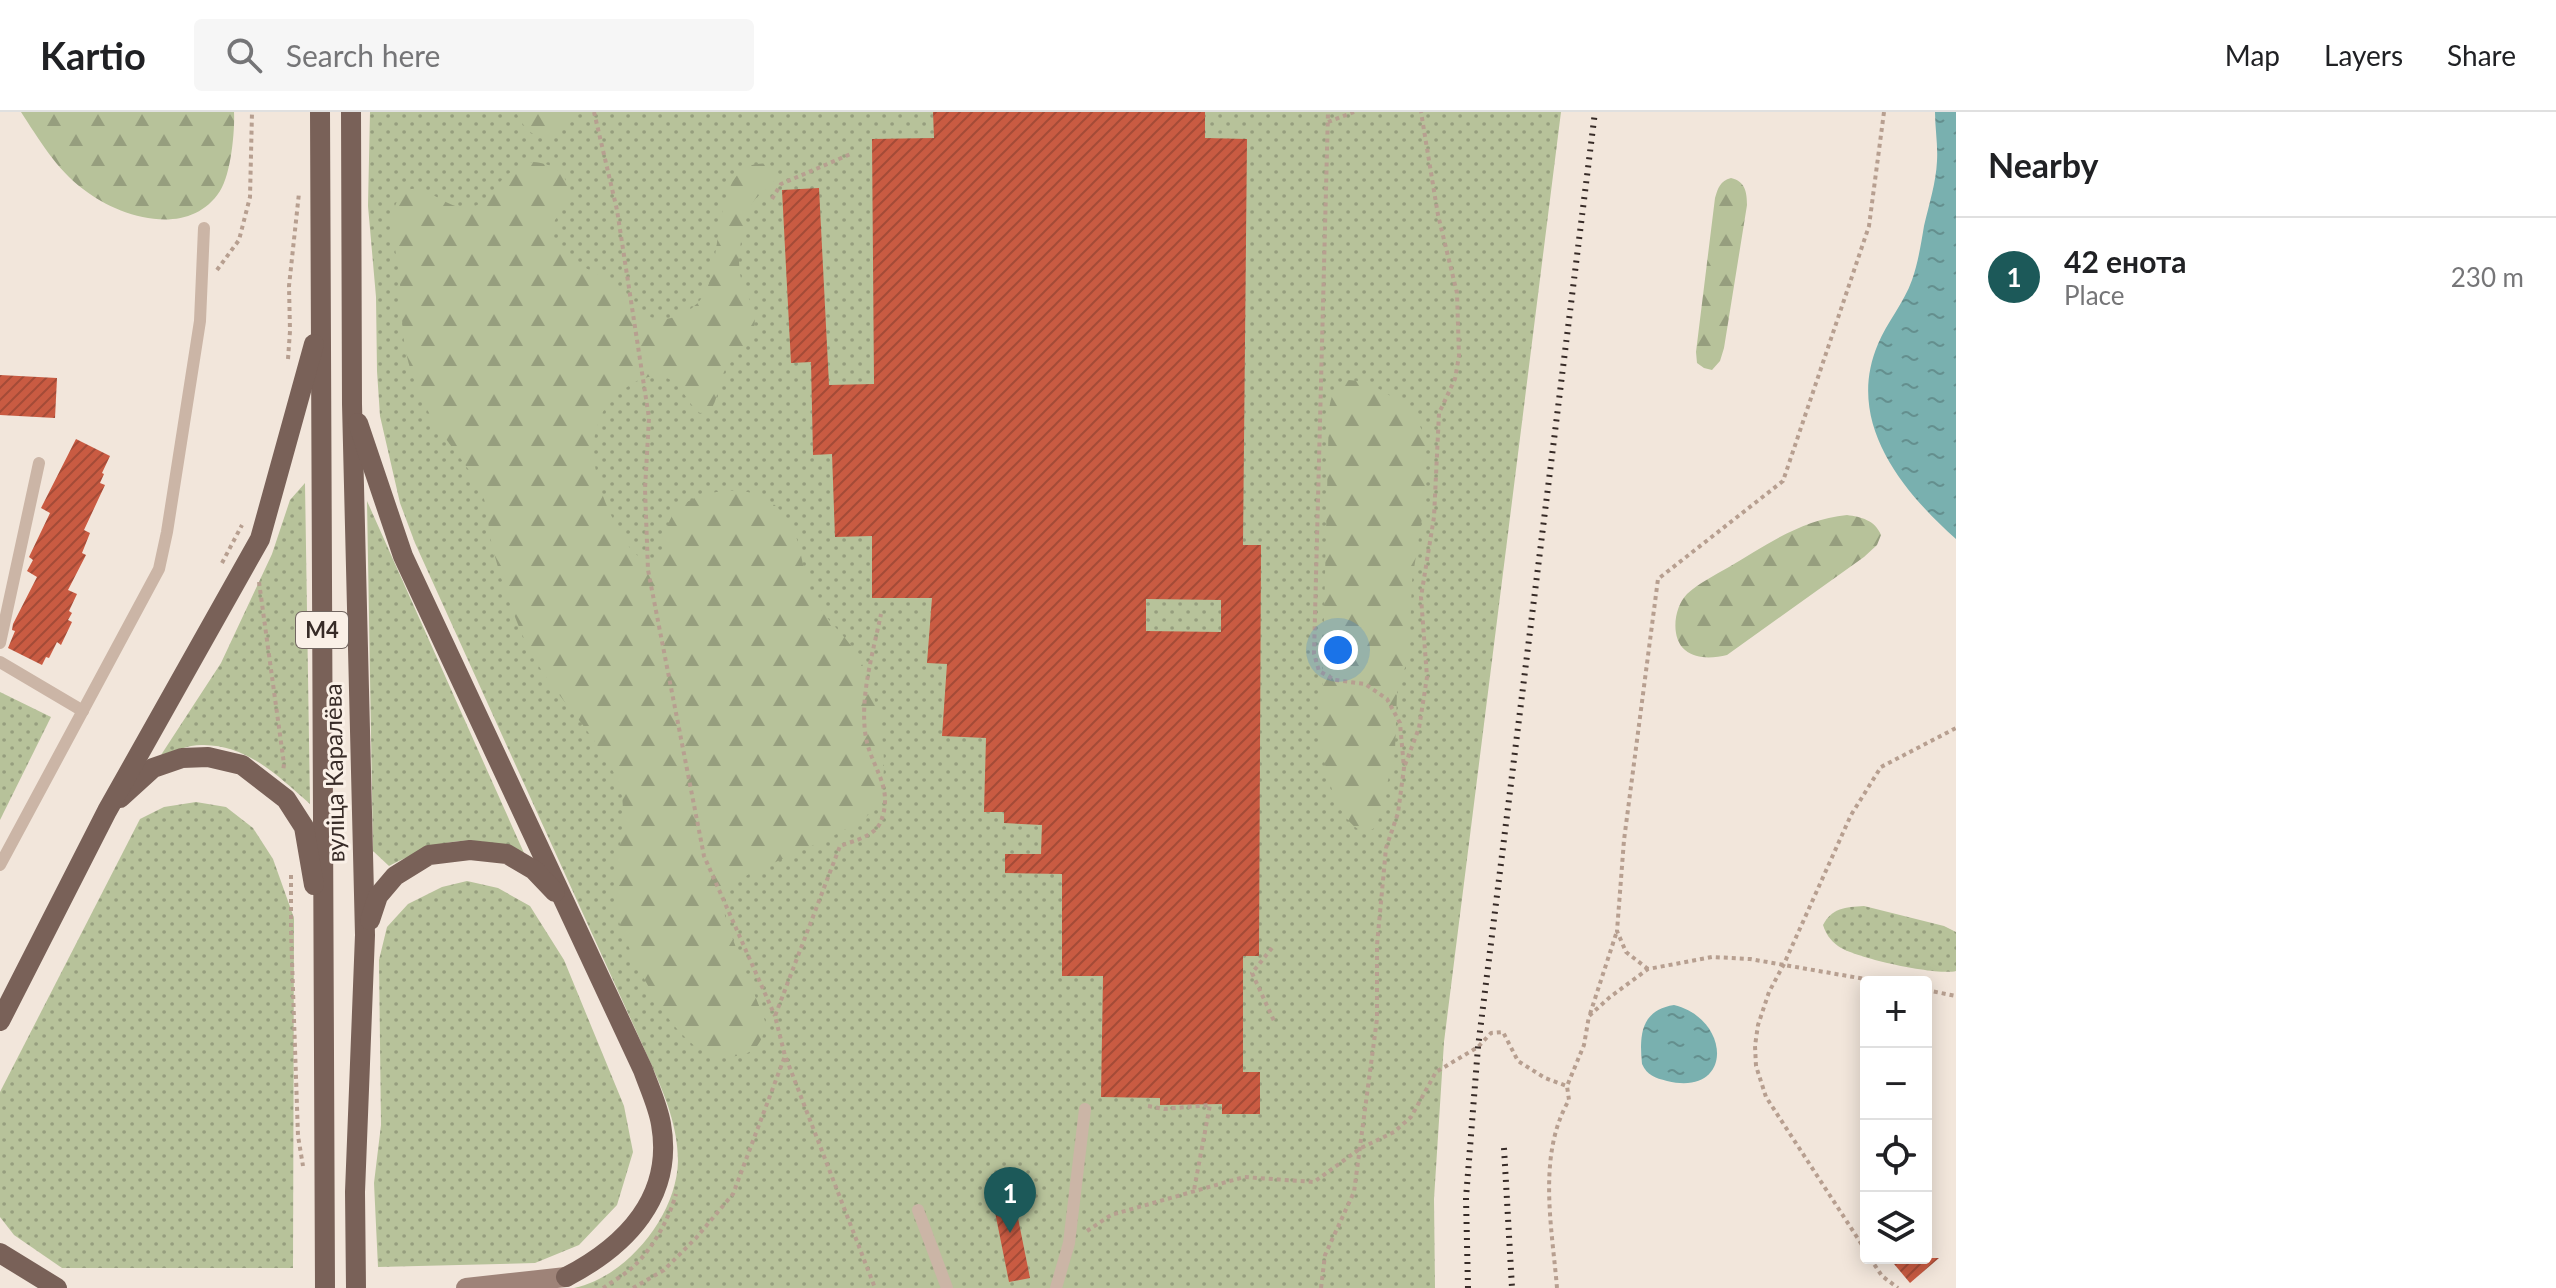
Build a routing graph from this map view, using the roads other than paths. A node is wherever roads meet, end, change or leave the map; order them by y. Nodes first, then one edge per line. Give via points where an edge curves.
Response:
1 (320, 112) edge
2 (351, 112) edge
3 (204, 228) dead end
4 (321, 321) junction
5 (352, 404) junction
6 (39, 463) dead end
7 (0, 643) edge
8 (0, 662) edge
9 (83, 711) junction
10 (107, 811) junction
11 (0, 865) edge
12 (565, 902) junction
13 (365, 935) junction
14 (323, 940) junction
15 (0, 1021) edge
16 (1085, 1109) dead end
17 (918, 1210) dead end
18 (0, 1253) edge
19 (57, 1288) edge
20 (325, 1288) edge
21 (356, 1288) edge
22 (466, 1288) edge
23 (947, 1288) edge
24 (1056, 1288) edge

1 - 4 main road, вуліца Каралёва / М4
2 - 5 main road, вуліца Каралёва / М4
3 - 9 lane via 200,321 159,569
4 - 10 main road via 260,539
4 - 14 main road, вуліца Каралёва / М4
5 - 12 main road via 403,556
5 - 13 main road, вуліца Каралёва / М4
6 - 7 lane
8 - 9 lane
9 - 11 lane
10 - 14 main road via 153,768 182,758 208,757 242,765 286,799 304,827
10 - 15 main road
12 - 13 main road via 534,870 507,854 470,850 429,855 395,876 378,896
12 - 22 main road via 643,1070 661,1123 658,1183 630,1231 611,1250 566,1277
13 - 21 main road, вуліца Каралёва / М4
14 - 20 main road, вуліца Каралёва / М4
16 - 24 lane via 1069,1243
17 - 23 lane
18 - 19 main road

